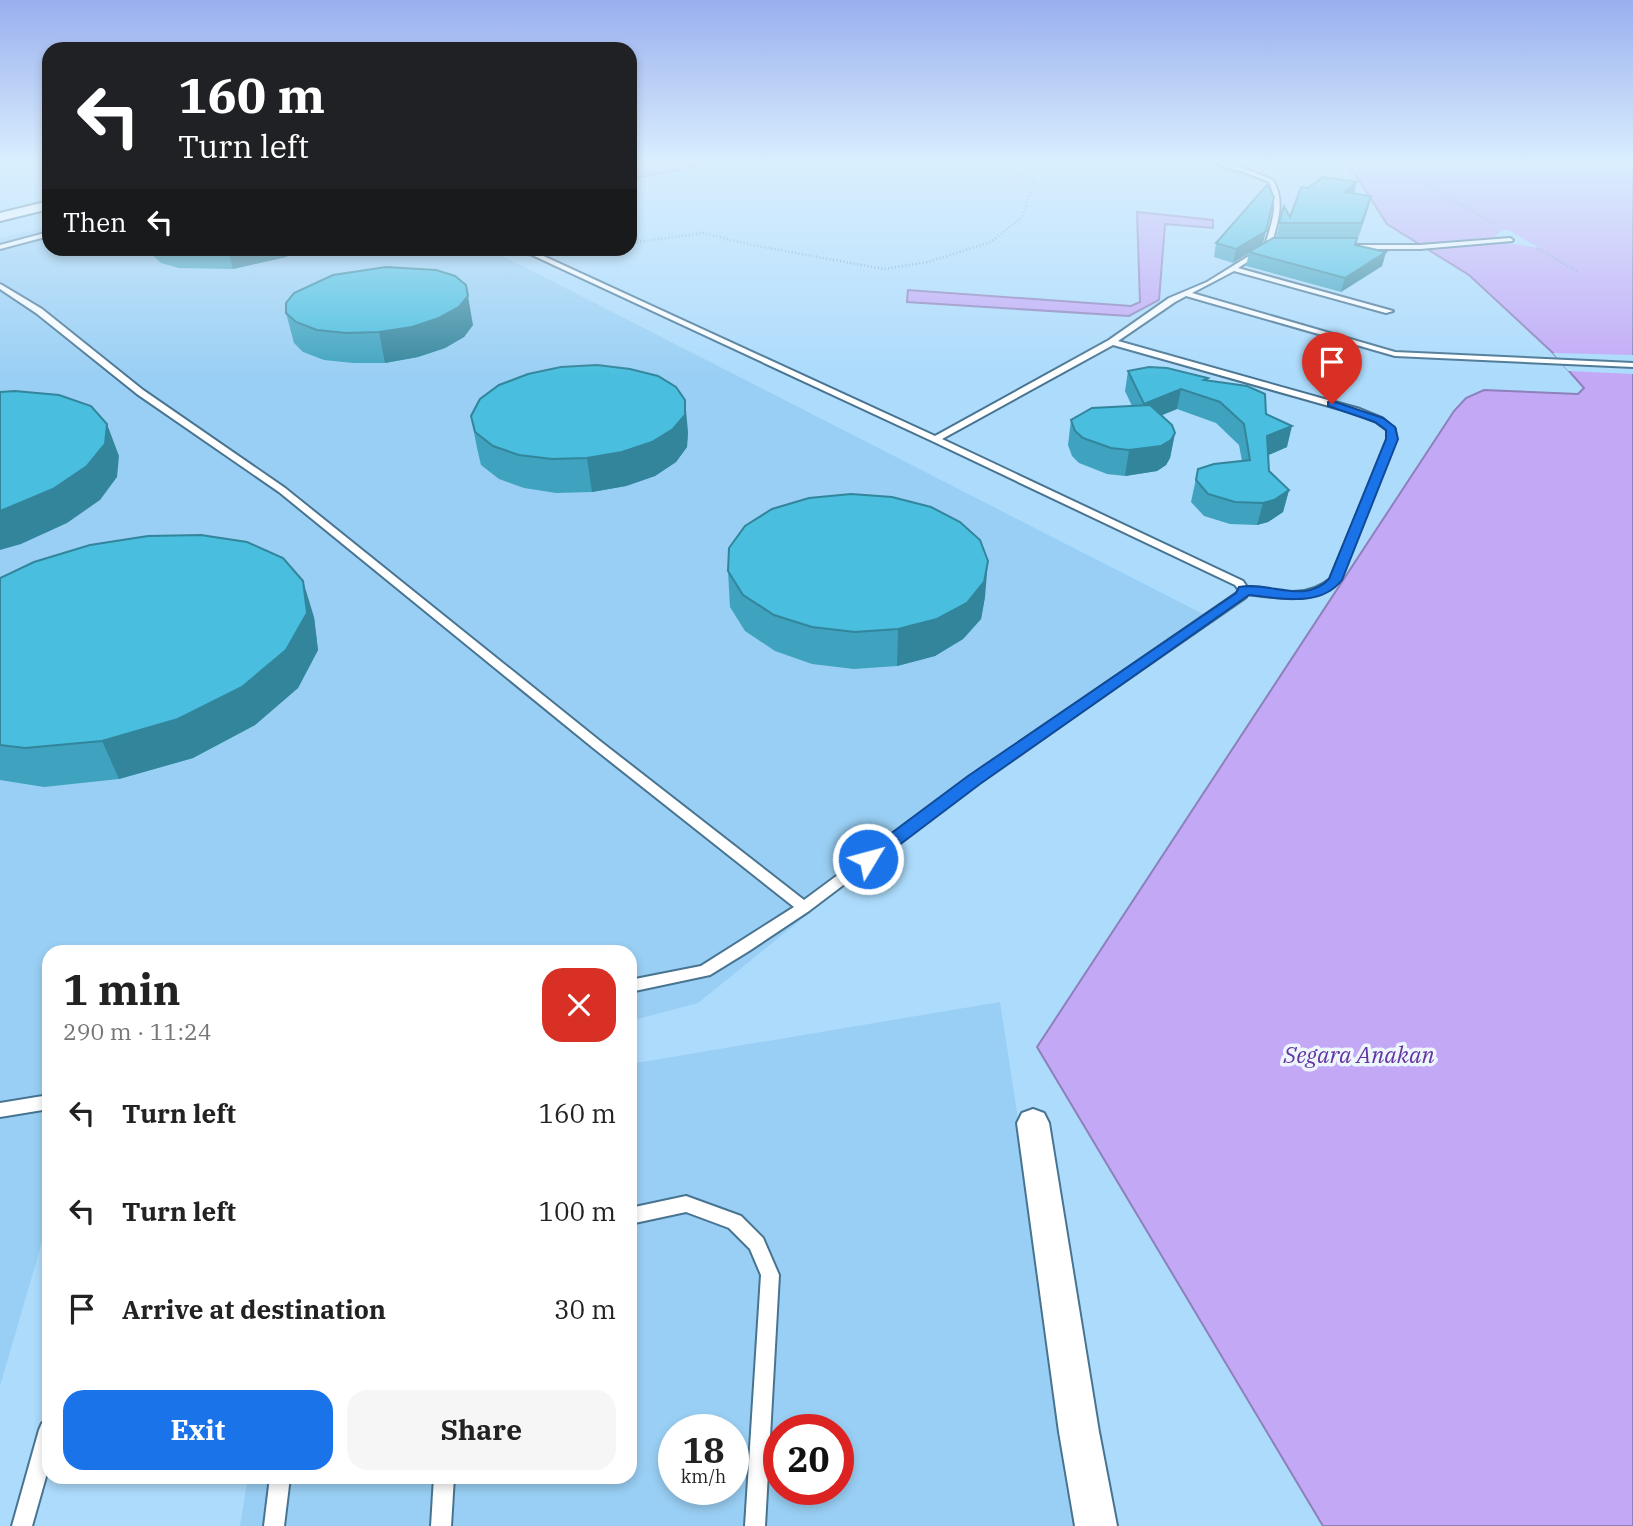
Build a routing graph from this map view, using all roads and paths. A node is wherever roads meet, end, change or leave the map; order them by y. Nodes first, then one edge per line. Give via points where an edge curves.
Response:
1 (694, 234) edge
2 (708, 234) edge
3 (1001, 234) edge
4 (1272, 234) edge
5 (42, 236) edge
6 (1510, 240) dead end
7 (637, 242) edge
8 (0, 247) edge
9 (1268, 247) junction
10 (1282, 247) edge
11 (1337, 247) edge
12 (1536, 248) dead end
13 (537, 256) edge
14 (1234, 269) junction
15 (1578, 272) dead end
16 (0, 286) edge
17 (1186, 293) junction
18 (1389, 311) dead end
19 (1112, 342) junction
20 (1633, 365) edge
21 (935, 439) junction
22 (1244, 590) junction
23 (804, 907) junction
24 (637, 985) edge
25 (42, 1103) edge
26 (0, 1110) edge
27 (1033, 1123) dead end
28 (637, 1214) edge
29 (42, 1455) edge
30 (279, 1484) edge
31 (444, 1484) edge
32 (22, 1526) edge
33 (274, 1526) edge
34 (441, 1526) edge
35 (755, 1526) edge
36 (1096, 1526) edge

1 - 7 path
2 - 3 path via 884,269 928,262 991,242
4 - 9 lane
5 - 8 lane
6 - 11 lane
9 - 10 lane
9 - 14 lane
12 - 15 path
13 - 21 lane
14 - 17 lane
14 - 18 lane
16 - 23 lane via 140,392 282,490
17 - 19 lane
17 - 20 lane via 1395,354
19 - 21 lane
19 - 22 lane via 1357,411 1391,429 1392,439 1335,580 1325,591 1300,596
21 - 22 lane via 1239,583
22 - 23 lane via 974,780
23 - 24 lane via 705,971
25 - 26 lane
27 - 36 street
28 - 35 lane via 686,1204 735,1222 757,1244 770,1275
29 - 32 lane
30 - 33 lane
31 - 34 lane

